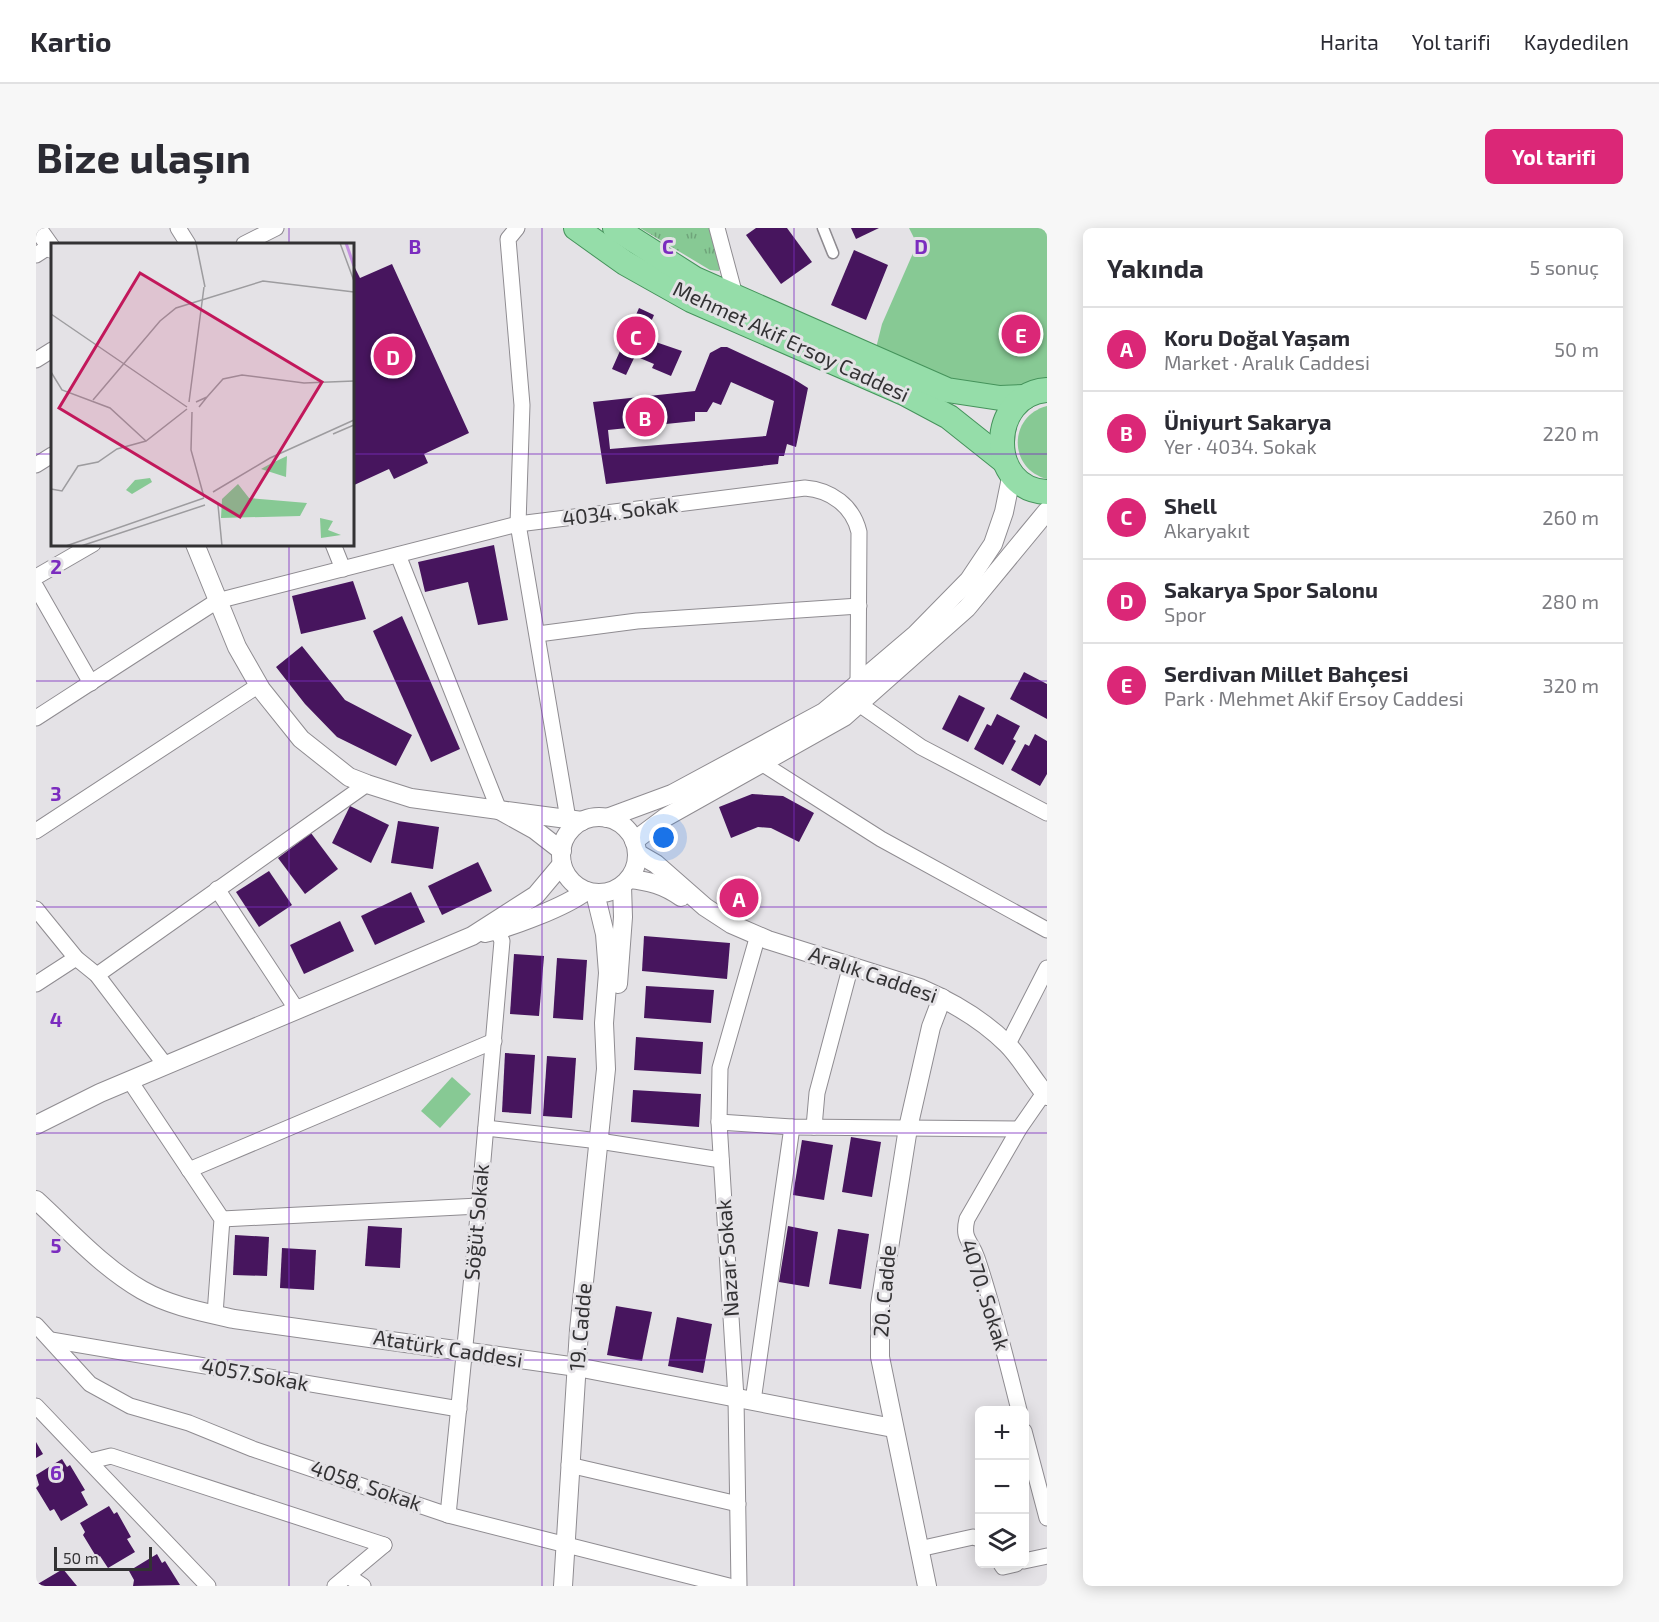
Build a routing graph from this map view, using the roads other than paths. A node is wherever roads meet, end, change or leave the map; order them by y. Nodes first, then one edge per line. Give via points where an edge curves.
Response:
1 (37, 228) edge
2 (178, 228) edge
3 (276, 228) edge
4 (517, 228) edge
5 (576, 228) edge
6 (615, 228) edge
7 (717, 228) edge
8 (823, 228) edge
9 (187, 243) edge
10 (246, 243) edge
11 (46, 250) edge
12 (833, 253) dead end
13 (736, 299) junction
14 (51, 351) edge
15 (36, 360) edge
16 (1036, 393) edge
17 (51, 456) edge
18 (36, 465) edge
19 (1007, 466) junction
20 (1047, 492) edge
21 (1047, 511) edge
22 (518, 525) junction
23 (90, 546) edge
24 (196, 546) edge
25 (334, 546) edge
26 (398, 555) junction
27 (344, 569) junction
28 (36, 577) edge
29 (36, 587) edge
30 (217, 601) junction
31 (859, 606) junction
32 (538, 634) junction
33 (91, 682) junction
34 (858, 683) junction
35 (259, 685) junction
36 (859, 704) junction
37 (36, 718) edge
38 (763, 764) junction
39 (367, 784) junction
40 (499, 810) junction
41 (1047, 813) edge
42 (607, 818) junction
43 (575, 820) junction
44 (36, 831) edge
45 (636, 847) junction
46 (562, 857) junction
47 (625, 882) junction
48 (217, 889) junction
49 (591, 892) junction
50 (705, 907) junction
51 (36, 909) edge
52 (497, 930) junction
53 (1047, 930) edge
54 (758, 935) junction
55 (472, 936) junction
56 (76, 958) junction
57 (851, 965) junction
58 (1047, 968) edge
59 (98, 975) junction
60 (36, 984) edge
61 (942, 998) junction
62 (297, 1010) junction
63 (494, 1041) junction
64 (1008, 1044) junction
65 (166, 1066) junction
66 (606, 1069) junction
67 (130, 1081) junction
68 (1046, 1095) edge
69 (39, 1122) edge
70 (719, 1122) junction
71 (792, 1127) junction
72 (814, 1127) junction
73 (486, 1128) junction
74 (908, 1128) junction
75 (1019, 1129) junction
76 (599, 1141) junction
77 (721, 1160) junction
78 (189, 1170) junction
79 (36, 1200) edge
80 (479, 1206) junction
81 (222, 1219) junction
82 (214, 1314) junction
83 (36, 1324) edge
84 (51, 1340) junction
85 (465, 1351) junction
86 (577, 1367) junction
87 (745, 1399) junction
88 (36, 1406) edge
89 (1018, 1406) edge
90 (459, 1409) junction
91 (893, 1428) junction
92 (1029, 1450) edge
93 (91, 1461) junction
94 (569, 1465) junction
95 (738, 1504) junction
96 (448, 1515) junction
97 (1047, 1518) edge
98 (975, 1538) edge
99 (566, 1544) junction
100 (919, 1549) junction
101 (1047, 1556) edge
102 (1029, 1561) edge
103 (348, 1576) junction
104 (208, 1586) edge
105 (335, 1586) edge
106 (363, 1586) edge
107 (563, 1586) edge
108 (729, 1586) edge
109 (740, 1586) edge
110 (927, 1586) edge

1 - 11 street
2 - 9 street
3 - 10 street
4 - 22 street via 508,239 522,405
5 - 19 main road, Mehmet Akif Ersoy Caddesi via 625,263 691,300 904,393 949,417
6 - 13 main road, Mehmet Akif Ersoy Caddesi
7 - 13 street
8 - 12 street
13 - 16 main road, Mehmet Akif Ersoy Caddesi via 947,390 1000,398
14 - 15 street
16 - 19 main road via 1012,407 1004,422 1000,440
17 - 18 street
19 - 20 main road, Mehmet Akif Ersoy Caddesi via 1025,485
19 - 34 street via 1004,512 993,544 969,580 916,634
21 - 36 street via 967,608
22 - 26 street, 4034. Sokak
22 - 31 street, 4034. Sokak via 817,489 834,496 857,522
22 - 32 street
23 - 28 street
24 - 30 street
25 - 27 street
26 - 27 street, 4034. Sokak
26 - 40 street
27 - 30 street, 4034. Sokak
29 - 33 street
30 - 33 street, 4034. Sokak
30 - 35 street
31 - 32 street via 637,621
31 - 34 street, 4034. Sokak
32 - 43 street
33 - 37 street, 4034. Sokak
34 - 42 street via 824,712 731,764 672,794
35 - 39 street via 301,739 349,777
35 - 44 street
36 - 38 street via 844,717
36 - 41 street via 921,747
38 - 45 street via 666,817
38 - 53 street via 881,839
39 - 40 street via 411,798
39 - 48 street
40 - 43 street
40 - 46 street via 535,830
42 - 43 street
42 - 45 street via 618,822
43 - 46 street
45 - 47 street via 636,866
45 - 50 street, Aralık Caddesi
46 - 49 street via 571,880
46 - 55 street via 536,895
47 - 49 street via 611,892
47 - 50 street, Aralık Caddesi via 649,881
47 - 66 street via 614,1032
48 - 59 street
48 - 62 street
49 - 52 street
49 - 66 street via 605,934
50 - 54 street, Aralık Caddesi
51 - 56 street
52 - 55 street
52 - 63 street, Söğüt Sokak via 502,941
54 - 57 street, Aralık Caddesi
54 - 70 street, Nazar Sokak via 720,1068
55 - 62 street
56 - 59 street
56 - 60 street
57 - 61 street, Aralık Caddesi
57 - 72 street via 817,1093
58 - 64 street
59 - 65 street
61 - 64 street, Aralık Caddesi
61 - 74 street, 20. Cadde
62 - 65 street
63 - 73 street, Söğüt Sokak
63 - 78 street
64 - 68 street, Aralık Caddesi
65 - 67 street
66 - 76 street, 19. Cadde
67 - 69 street
67 - 78 street
68 - 75 street, 4070. Sokak
70 - 71 street
70 - 77 street, Nazar Sokak
71 - 72 street
71 - 87 street
72 - 74 street
73 - 76 street
73 - 80 street, Söğüt Sokak
74 - 75 street
74 - 91 street, 20. Cadde via 880,1305 880,1358
75 - 89 street, 4070. Sokak via 964,1231 992,1301
76 - 77 street
76 - 86 street, 19. Cadde
77 - 87 street, Nazar Sokak
78 - 81 street
79 - 82 street, Atatürk Caddesi via 112,1270 143,1291
80 - 81 street
80 - 85 street, Söğüt Sokak
81 - 82 street
82 - 85 street, Atatürk Caddesi
83 - 84 street, 4058. Sokak
84 - 90 street, 4057.Sokak
84 - 96 street, 4058. Sokak via 90,1384 130,1406 189,1423 253,1449
85 - 86 street, Atatürk Caddesi
85 - 90 street, Söğüt Sokak
86 - 87 street, Atatürk Caddesi
86 - 94 street, 19. Cadde
87 - 91 street, Atatürk Caddesi
87 - 95 street, Nazar Sokak
88 - 93 street
90 - 96 street, Söğüt Sokak
91 - 100 street, 20. Cadde
92 - 97 street
93 - 103 street via 111,1455 384,1545
93 - 104 street
94 - 95 street
94 - 99 street, 19. Cadde
95 - 109 street, Nazar Sokak
96 - 99 street, 4058. Sokak
98 - 100 street
99 - 107 street, 19. Cadde
99 - 108 street, 4058. Sokak
100 - 110 street, 20. Cadde
101 - 102 street
103 - 105 street
103 - 106 street

